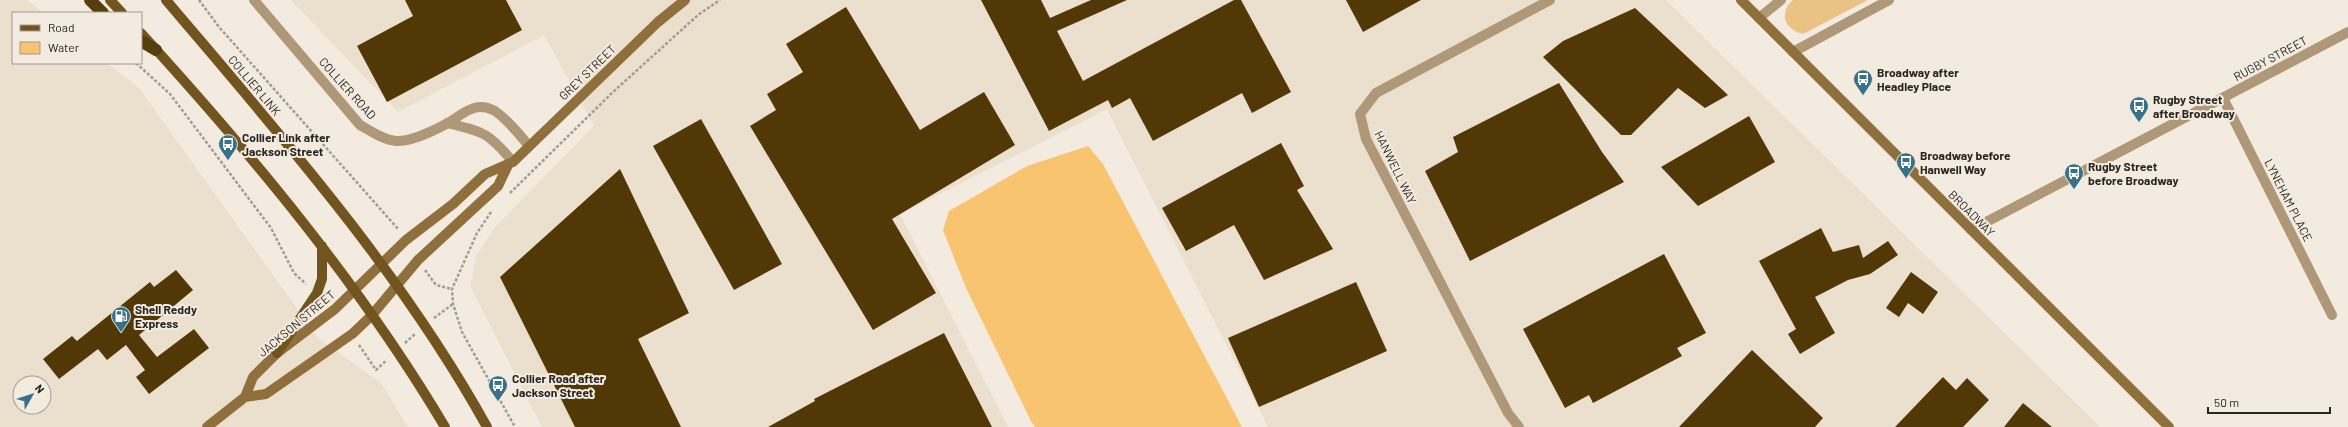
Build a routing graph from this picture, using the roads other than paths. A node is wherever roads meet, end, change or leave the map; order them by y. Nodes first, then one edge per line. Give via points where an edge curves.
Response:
1 (90, 0) edge
2 (110, 0) edge
3 (166, 0) edge
4 (254, 0) edge
5 (685, 0) edge
6 (1550, 0) edge
7 (1741, 0) edge
8 (1781, 0) edge
9 (1889, 0) edge
10 (102, 12) edge
11 (121, 12) edge
12 (1759, 18) junction
13 (2348, 32) edge
14 (142, 35) edge
15 (142, 42) edge
16 (156, 50) junction
17 (1793, 52) junction
18 (2223, 98) junction
19 (447, 123) junction
20 (529, 146) junction
21 (511, 163) junction
22 (1971, 230) junction
23 (322, 246) junction
24 (381, 263) junction
25 (397, 286) junction
26 (354, 291) junction
27 (372, 315) junction
28 (2332, 315) dead end
29 (277, 353) junction
30 (245, 397) junction
31 (207, 427) edge
32 (445, 427) edge
33 (487, 427) edge
34 (1519, 427) edge
35 (2169, 427) edge

1 - 10 highway
2 - 11 main road
3 - 24 main road, COLLIER LINK via 347,216
4 - 19 street, COLLIER ROAD via 360,125 397,141
5 - 20 street, GREY STREET via 658,22
6 - 34 street, HANWELL WAY via 1376,93 1360,114 1366,139 1508,413
7 - 12 street, BROADWAY
8 - 12 street
9 - 17 street
12 - 17 street, BROADWAY
13 - 18 street, RUGBY STREET
14 - 16 main road
15 - 16 highway
16 - 23 main road via 270,179
17 - 22 street, BROADWAY
18 - 22 street, RUGBY STREET
18 - 28 street, LYNEHAM PLACE
19 - 20 street, COLLIER ROAD via 470,108 481,107 494,111
19 - 21 street via 481,131 494,140
20 - 21 street, GREY STREET
21 - 24 street, GREY STREET via 485,174
21 - 25 street, GREY STREET via 498,186 418,260
22 - 35 street, BROADWAY
23 - 26 main road
23 - 29 main road via 322,279 317,293
24 - 25 main road
24 - 26 street, JACKSON STREET
25 - 27 street, GREY STREET
25 - 33 main road
26 - 27 main road
26 - 29 street, JACKSON STREET via 335,309
27 - 30 street via 352,334 266,394
27 - 32 main road
29 - 30 street, JACKSON STREET via 253,377
30 - 31 street, JACKSON STREET

